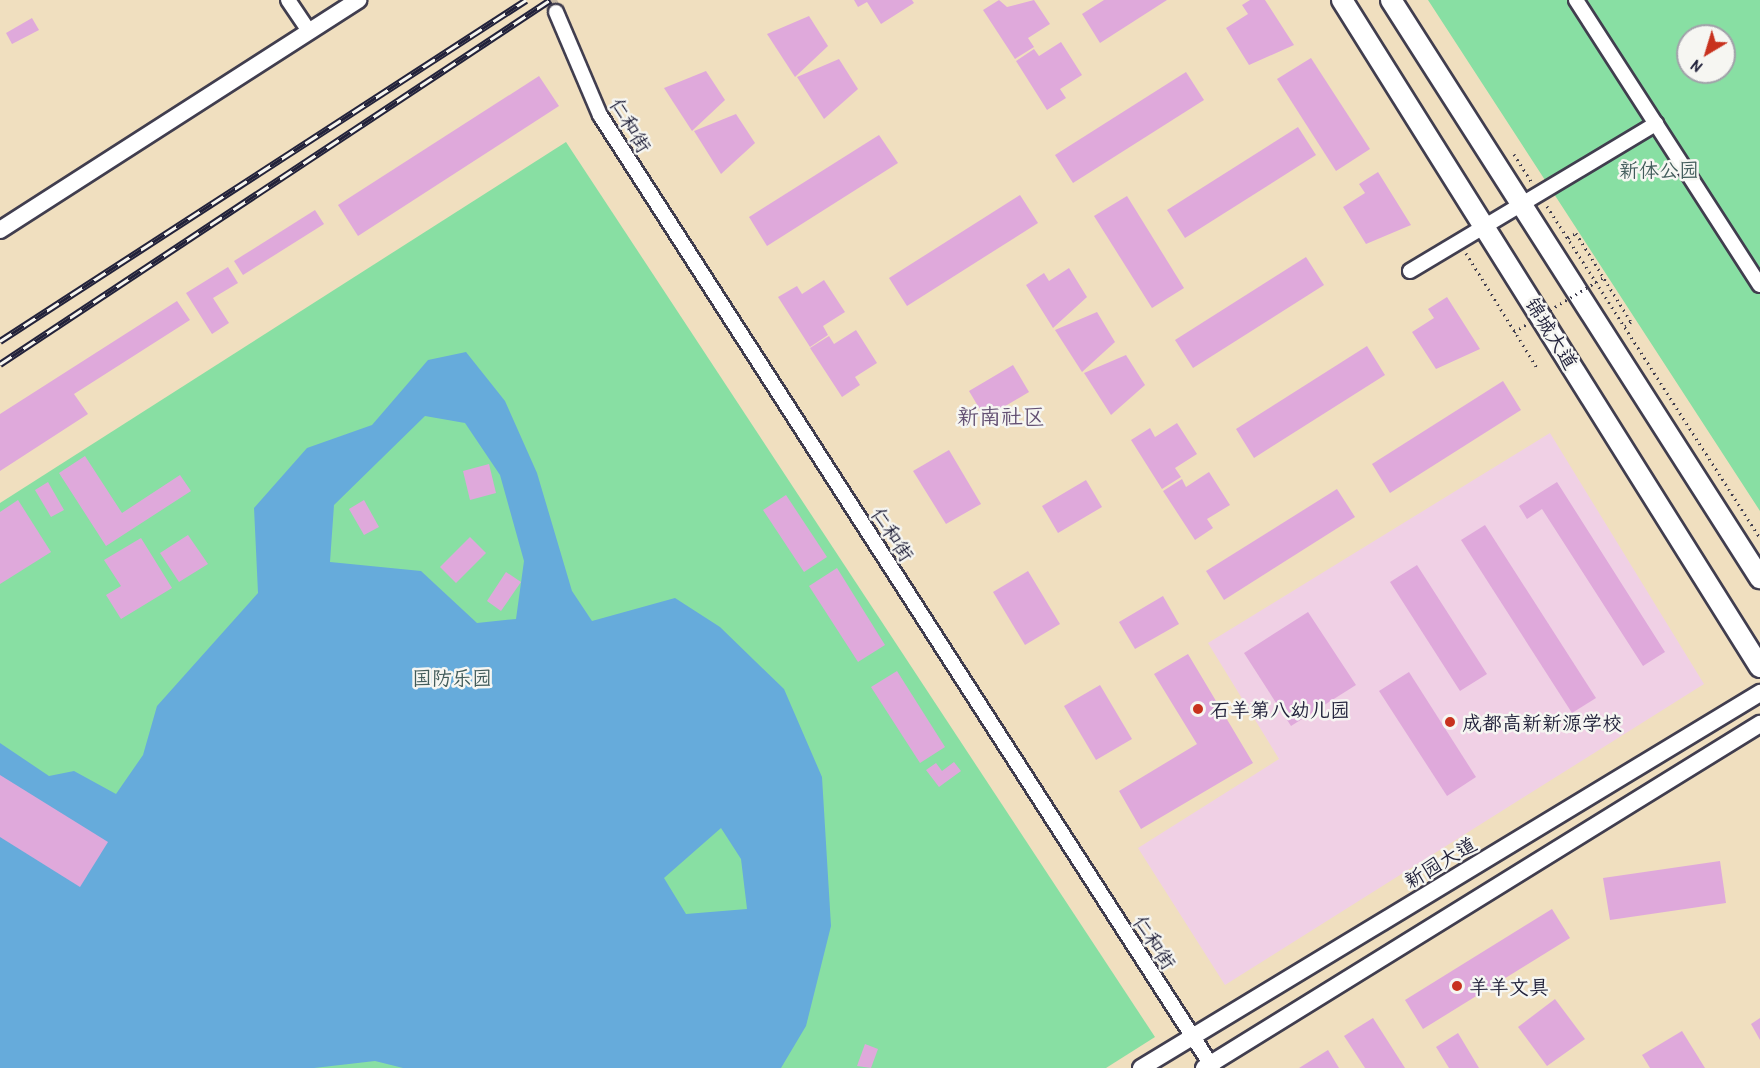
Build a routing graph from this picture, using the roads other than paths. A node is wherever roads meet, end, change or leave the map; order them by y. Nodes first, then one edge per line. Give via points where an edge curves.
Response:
1 (288, 0) edge
2 (358, 0) edge
3 (1342, 0) edge
4 (1391, 0) edge
5 (1576, 0) edge
6 (556, 12) tunnel mouth
7 (309, 31) junction
8 (1656, 124) junction
9 (1522, 204) junction
10 (1485, 226) junction
11 (0, 230) edge
12 (1410, 271) dead end
13 (1760, 285) edge
14 (1760, 578) edge
15 (1760, 666) edge
16 (1760, 693) edge
17 (1760, 724) edge
18 (1192, 1036) junction
19 (1209, 1067) edge
20 (1141, 1068) edge

1 - 7 street
2 - 7 street
3 - 10 main road, 锦城大道
4 - 9 main road
5 - 8 street
6 - 18 street, 仁和街 via 600,115
7 - 11 street
8 - 9 street
8 - 13 street
9 - 10 street
9 - 14 main road
10 - 12 street
10 - 15 main road, 锦城大道
16 - 18 street, 新园大道
17 - 19 street
18 - 19 street, 仁和街
18 - 20 street, 新园大道

